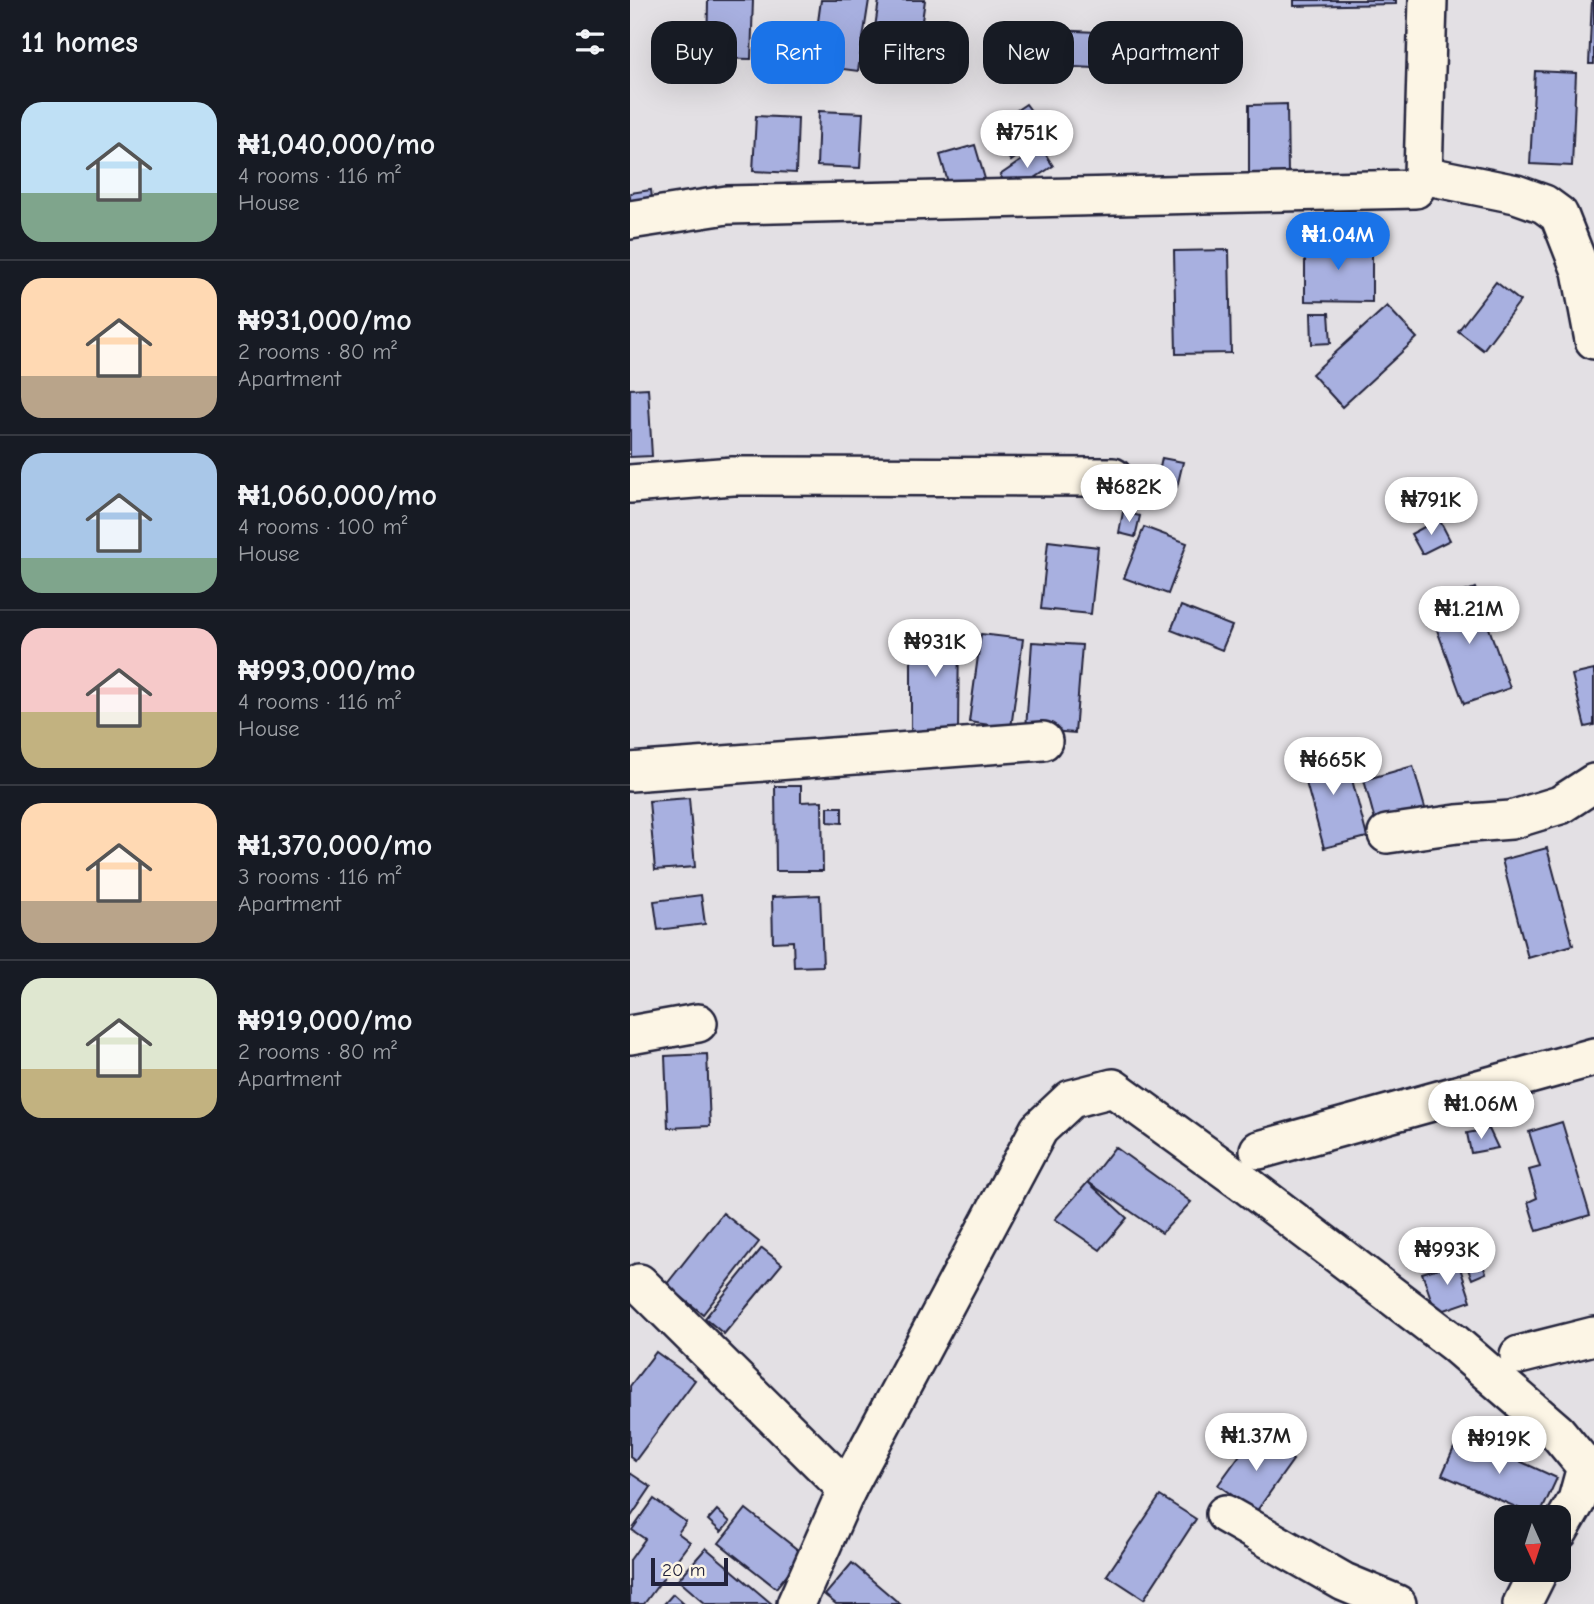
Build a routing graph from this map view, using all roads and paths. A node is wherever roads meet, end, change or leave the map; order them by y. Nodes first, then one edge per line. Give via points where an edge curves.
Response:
1 (1428, 0) edge
2 (1423, 175) junction
3 (630, 220) edge
4 (1594, 340) edge
5 (1113, 477) dead end
6 (630, 484) edge
7 (1043, 741) dead end
8 (630, 772) edge
9 (1594, 783) edge
10 (1387, 834) dead end
11 (698, 1023) dead end
12 (630, 1035) edge
13 (1594, 1057) edge
14 (1259, 1150) dead end
15 (639, 1283) dead end
16 (1594, 1336) edge
17 (1519, 1355) dead end
18 (847, 1489) junction
19 (1572, 1509) edge
20 (1225, 1514) dead end
21 (1533, 1582) edge
22 (796, 1604) edge
23 (1397, 1604) edge
24 (1522, 1604) edge

1 - 2 street
2 - 3 street via 1415,189 727,205
2 - 4 street via 1516,194 1559,215 1581,271
5 - 6 street via 733,476
7 - 8 street
9 - 10 street via 1560,805 1511,820
11 - 12 street
13 - 14 street
15 - 18 street
16 - 17 street
18 - 19 street via 1039,1129 1071,1099 1113,1088 1443,1335 1557,1432 1586,1467
18 - 22 street
20 - 23 street via 1344,1582
21 - 24 street

